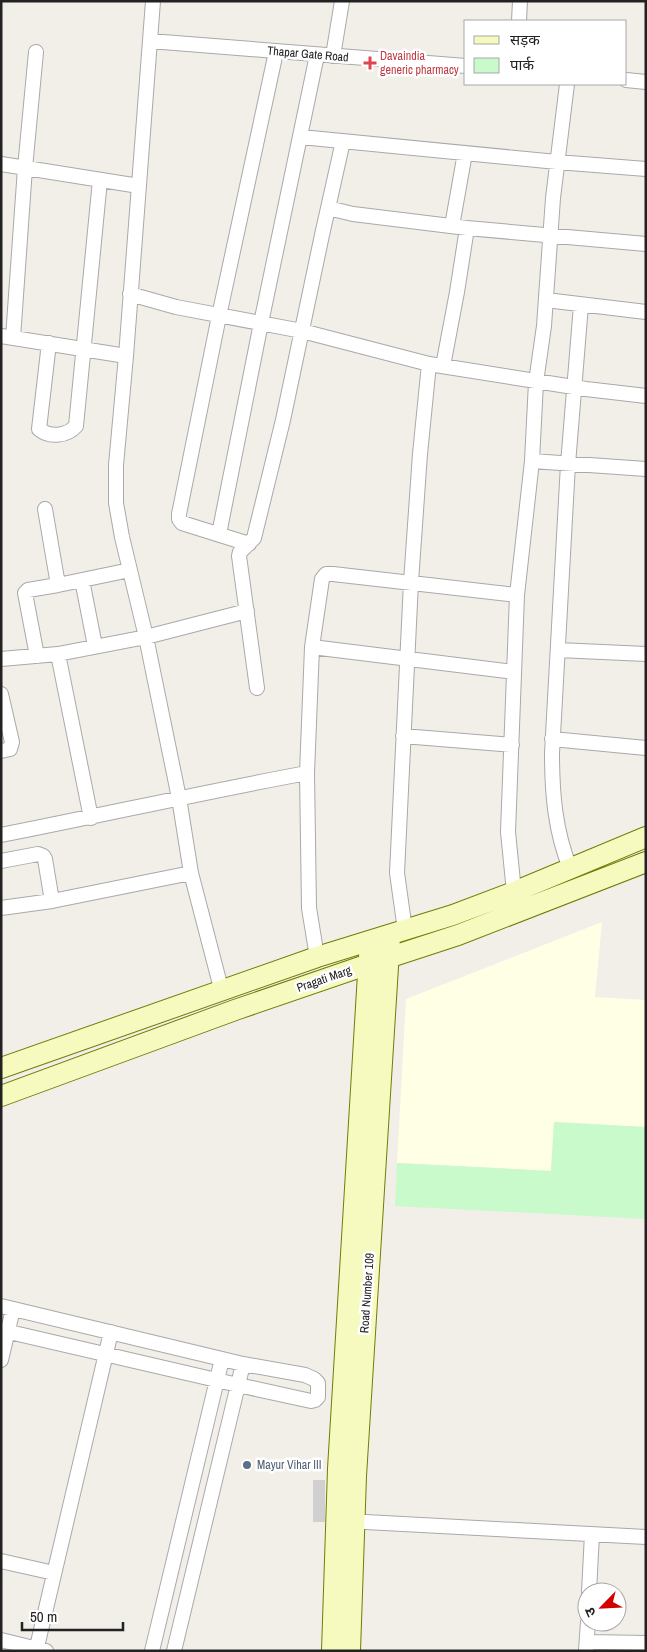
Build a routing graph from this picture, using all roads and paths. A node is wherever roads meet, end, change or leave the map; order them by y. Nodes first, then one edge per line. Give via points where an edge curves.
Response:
1 (154, 1) edge
2 (342, 1) edge
3 (520, 1) edge
4 (519, 20) edge
5 (150, 41) junction
6 (36, 52) dead end
7 (276, 52) junction
8 (317, 55) junction
9 (333, 56) junction
10 (464, 66) edge
11 (627, 80) edge
12 (646, 82) edge
13 (567, 85) edge
14 (301, 137) junction
15 (344, 141) junction
16 (465, 153) junction
17 (556, 162) junction
18 (1, 164) edge
19 (25, 168) junction
20 (646, 169) edge
21 (100, 180) junction
22 (139, 186) junction
23 (328, 208) junction
24 (452, 226) junction
25 (467, 228) junction
26 (550, 237) junction
27 (646, 244) edge
28 (130, 294) junction
29 (546, 300) junction
30 (581, 304) junction
31 (646, 312) edge
32 (219, 316) junction
33 (261, 323) junction
34 (302, 331) junction
35 (7, 337) edge
36 (49, 343) junction
37 (82, 348) junction
38 (126, 356) junction
39 (436, 365) junction
40 (536, 382) junction
41 (574, 387) junction
42 (646, 396) edge
43 (532, 461) junction
44 (568, 464) junction
45 (646, 469) edge
46 (45, 509) dead end
47 (220, 534) junction
48 (249, 544) junction
49 (130, 570) junction
50 (82, 580) junction
51 (411, 582) junction
52 (58, 585) junction
53 (517, 595) junction
54 (248, 611) junction
55 (146, 637) junction
56 (95, 646) junction
57 (312, 647) junction
58 (558, 650) junction
59 (58, 654) junction
60 (646, 654) edge
61 (37, 656) junction
62 (1, 659) edge
63 (408, 659) junction
64 (514, 672) junction
65 (257, 688) dead end
66 (2, 701) edge
67 (403, 736) junction
68 (552, 739) junction
69 (512, 745) junction
70 (646, 748) edge
71 (1, 750) edge
72 (307, 773) junction
73 (179, 798) junction
74 (91, 818) junction
75 (1, 835) edge
76 (646, 837) edge
77 (1, 861) edge
78 (646, 862) edge
79 (570, 868) junction
80 (192, 873) junction
81 (514, 892) junction
82 (52, 901) junction
83 (1, 908) edge
84 (397, 932) junction
85 (370, 941) junction
86 (317, 957) junction
87 (388, 957) junction
88 (369, 964) junction
89 (222, 992) junction
90 (1, 1068) edge
91 (1, 1096) edge
92 (7, 1307) edge
93 (5, 1331) edge
94 (111, 1332) junction
95 (106, 1354) junction
96 (222, 1358) junction
97 (1, 1360) edge
98 (243, 1364) junction
99 (217, 1380) junction
100 (238, 1386) junction
101 (345, 1521) junction
102 (592, 1534) junction
103 (646, 1537) edge
104 (1, 1561) edge
105 (54, 1573) junction
106 (590, 1582) edge
107 (588, 1632) edge
108 (1, 1640) edge
109 (646, 1643) edge
110 (587, 1647) edge
111 (39, 1650) edge
112 (152, 1651) edge
113 (174, 1651) edge
114 (332, 1651) edge
115 (350, 1651) edge

1 - 5 street
2 - 9 street
3 - 4 street
5 - 7 street, Thapar Gate Road
5 - 22 street
6 - 19 street
7 - 8 street, Thapar Gate Road
7 - 32 street
8 - 9 street, Thapar Gate Road
8 - 14 street
9 - 10 street, Thapar Gate Road
11 - 12 street
13 - 17 street
14 - 15 street
14 - 33 street
15 - 16 street
15 - 23 street
16 - 17 street
16 - 24 street
17 - 20 street
17 - 26 street
18 - 19 street
19 - 21 street
19 - 35 street
21 - 22 street
21 - 37 street via 90,297
22 - 28 street
23 - 24 street
23 - 34 street
24 - 25 street
25 - 26 street
25 - 39 street via 457,292
26 - 27 street
26 - 29 street
28 - 32 street
28 - 38 street
29 - 30 street
29 - 40 street
30 - 31 street
30 - 41 street
32 - 33 street
32 - 47 street via 179,519 182,523
33 - 34 street
33 - 47 street
34 - 39 street
34 - 48 street via 279,438 254,538
35 - 36 street
36 - 37 street
36 - 37 street via 39,429 52,434 67,434 76,426
37 - 38 street
38 - 49 street via 116,465 116,503
39 - 40 street
39 - 51 street via 420,454
40 - 41 street
40 - 43 street
41 - 42 street
41 - 44 street
43 - 44 street
43 - 53 street
44 - 45 street
44 - 58 street
46 - 52 street
47 - 48 street
48 - 54 street via 240,552 239,562
49 - 50 street
49 - 55 street
50 - 52 street
50 - 56 street
51 - 53 street
51 - 57 street via 326,574 322,579
51 - 63 street
52 - 61 street via 25,593
53 - 64 street
54 - 55 street
54 - 65 street
55 - 56 street
55 - 73 street
56 - 59 street
57 - 63 street
57 - 72 street
58 - 60 street
58 - 68 street
59 - 61 street
59 - 74 street
61 - 62 street
63 - 64 street
63 - 67 street
64 - 69 street
66 - 71 street via 12,746
67 - 69 street
67 - 84 street
68 - 70 street
68 - 79 street via 552,795
69 - 81 street via 508,832
72 - 73 street
72 - 86 street via 309,908
73 - 74 street
73 - 80 street
74 - 75 street
76 - 79 street, Pragati Marg
77 - 82 street via 38,854 43,856
78 - 87 street, Pragati Marg via 458,935
79 - 81 street, Pragati Marg
80 - 82 street
80 - 89 street
81 - 84 street, Pragati Marg
82 - 83 street
84 - 85 street, Pragati Marg
84 - 87 street, Road Number 109
85 - 86 street, Pragati Marg
85 - 88 street, Road Number 109
86 - 89 street, Pragati Marg
87 - 88 street, Pragati Marg
87 - 101 street, Road Number 109
88 - 91 street, Pragati Marg
88 - 101 street, Road Number 109 via 338,1469
89 - 90 street, Pragati Marg
92 - 93 street
92 - 94 street
93 - 95 street
93 - 97 street
94 - 95 street
94 - 96 street
95 - 99 street
95 - 105 street
96 - 98 street
96 - 99 street
98 - 100 street
98 - 100 street via 305,1375 318,1383 318,1397 311,1401
99 - 100 street
99 - 112 street
100 - 113 street
101 - 102 street
101 - 114 street, Road Number 109
101 - 115 street, Road Number 109
102 - 103 street
102 - 106 street
104 - 105 street
105 - 111 street
107 - 110 street
108 - 111 street
109 - 110 street

